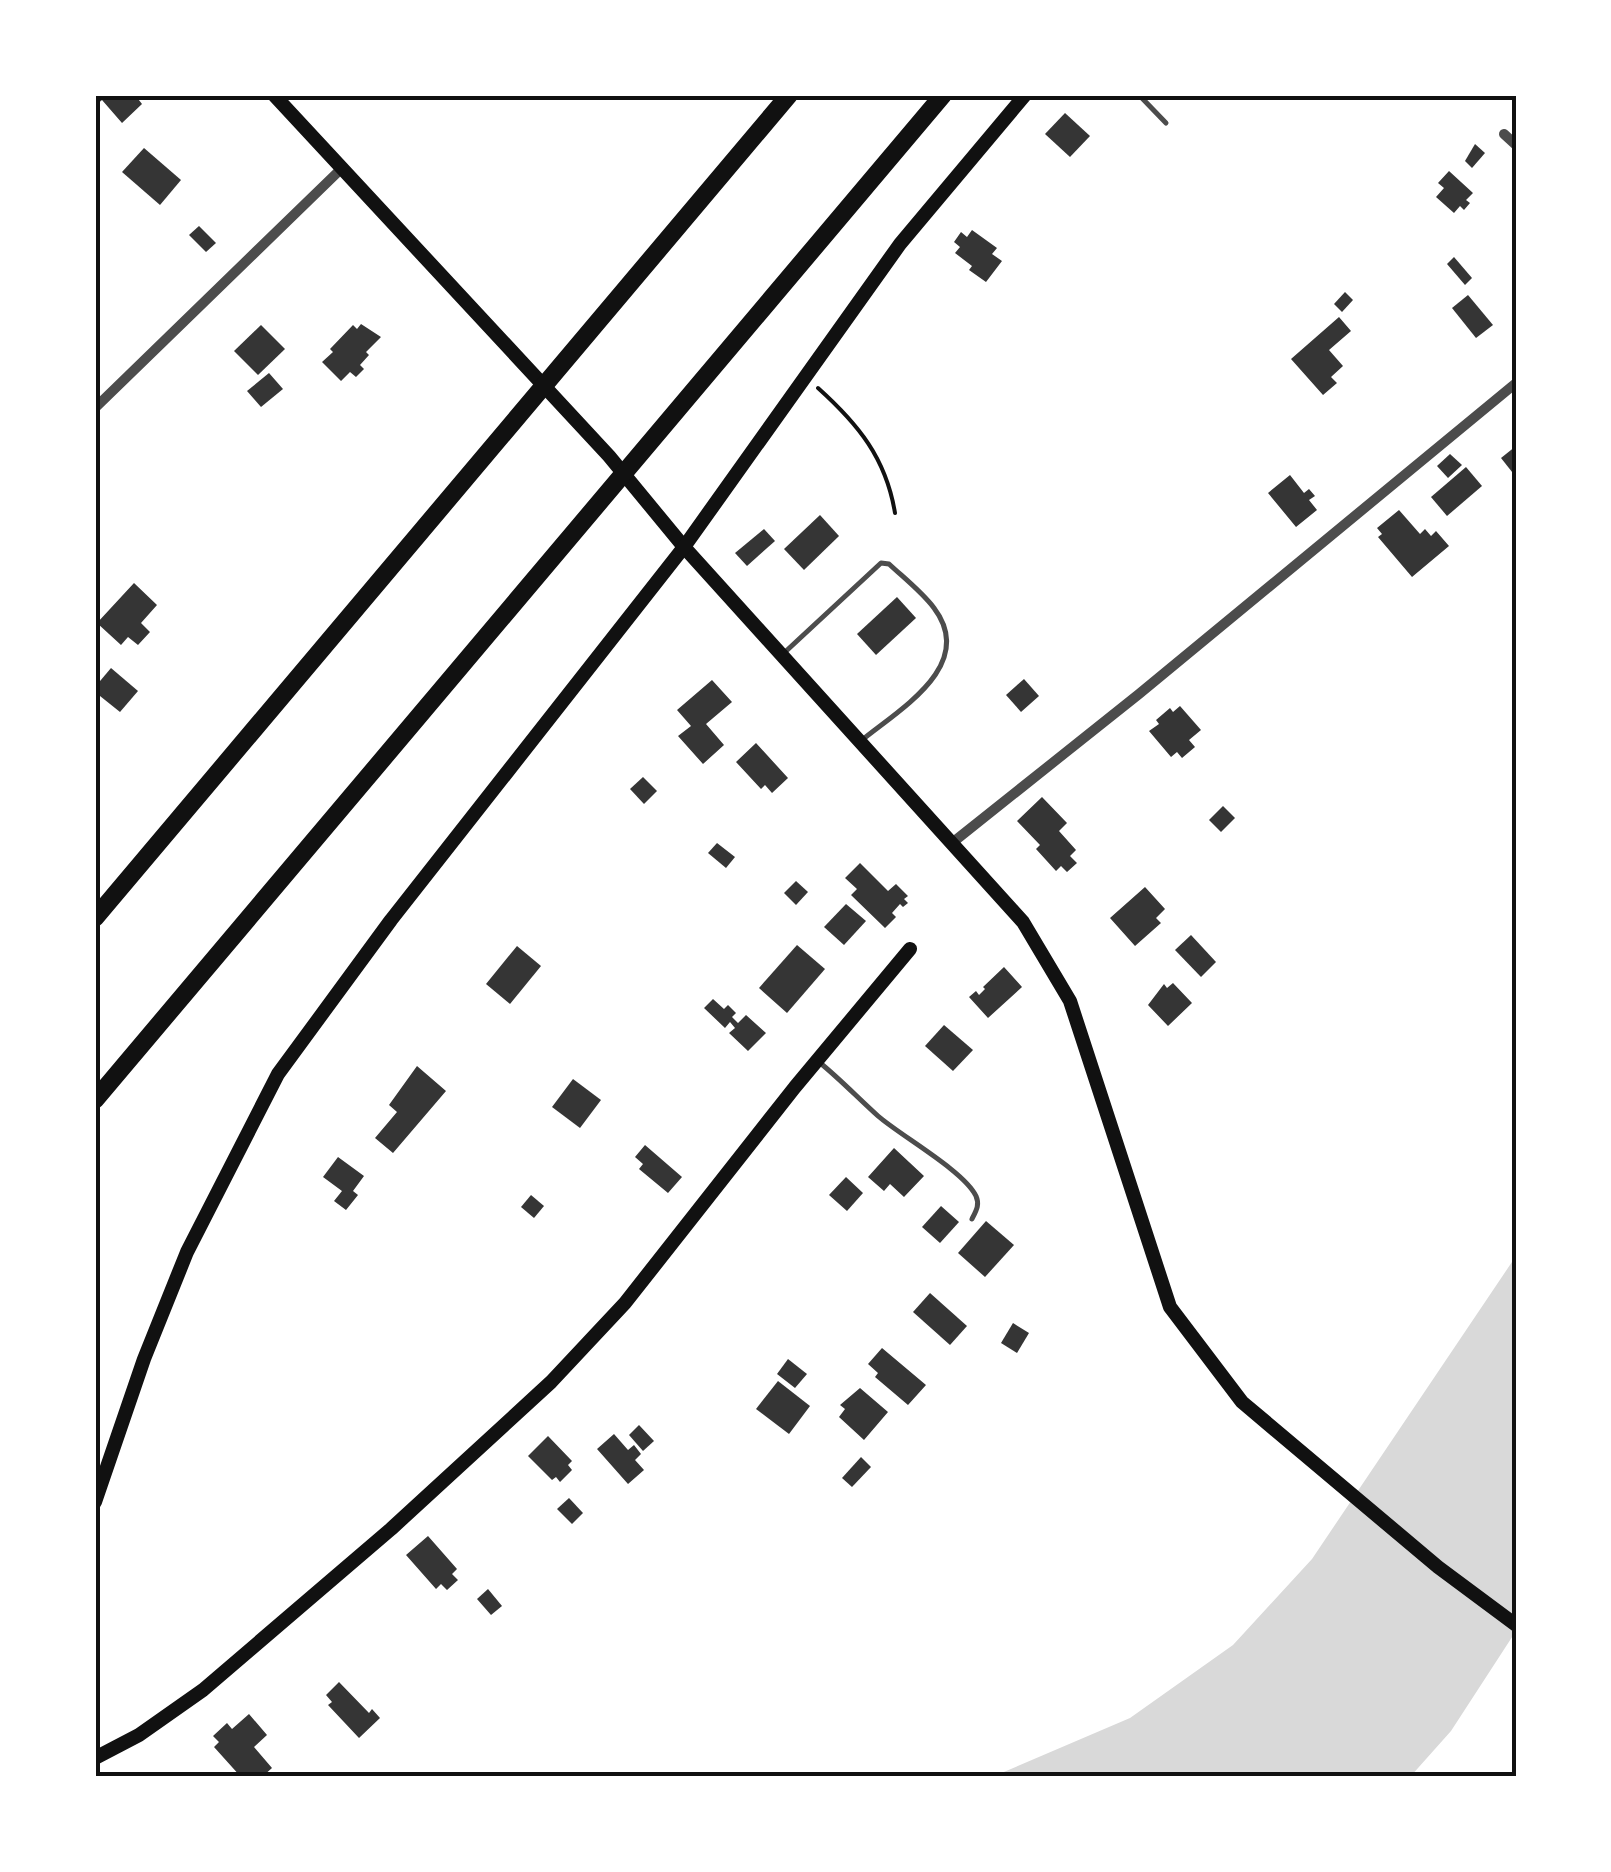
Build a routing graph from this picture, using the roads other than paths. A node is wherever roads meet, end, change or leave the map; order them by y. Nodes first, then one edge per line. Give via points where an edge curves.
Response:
1 (274, 95) edge
2 (789, 95) edge
3 (943, 95) edge
4 (1025, 95) edge
5 (1140, 95) edge
6 (1166, 123) dead end
7 (1504, 134) dead end
8 (1516, 145) edge
9 (342, 169) junction
10 (1516, 382) edge
11 (95, 408) edge
12 (684, 547) junction
13 (782, 655) junction
14 (860, 742) junction
15 (952, 844) junction
16 (95, 918) edge
17 (910, 949) dead end
18 (817, 1060) junction
19 (95, 1100) edge
20 (972, 1219) dead end
21 (95, 1502) edge
22 (1516, 1625) edge
23 (95, 1758) edge

1 - 9 main road
2 - 16 highway
3 - 19 highway
4 - 12 main road via 900,244
5 - 6 lane
7 - 8 street
9 - 11 street
9 - 12 main road via 609,456
10 - 15 street
12 - 13 main road
12 - 21 main road via 278,1074 187,1252
13 - 14 main road
13 - 14 lane via 881,563 933,607 945,642 942,667
14 - 15 main road
15 - 22 main road via 1023,922 1070,1001 1170,1307 1242,1402
17 - 18 main road
18 - 20 lane via 975,1194
18 - 23 main road via 626,1304 551,1382 203,1690

